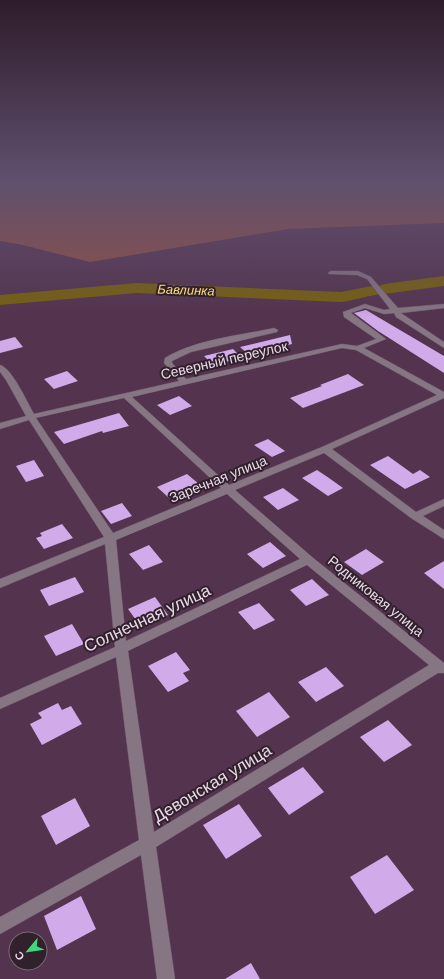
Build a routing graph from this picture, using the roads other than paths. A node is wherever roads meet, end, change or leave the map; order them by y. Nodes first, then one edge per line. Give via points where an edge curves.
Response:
1 (330, 272) dead end
2 (444, 306) edge
3 (396, 311) junction
4 (274, 330) dead end
5 (444, 346) edge
6 (358, 348) junction
7 (0, 367) edge
8 (185, 383) junction
9 (444, 395) edge
10 (126, 396) junction
11 (31, 417) junction
12 (0, 426) edge
13 (325, 449) junction
14 (230, 490) junction
15 (444, 502) edge
16 (415, 516) junction
17 (444, 535) edge
18 (110, 537) junction
19 (308, 560) junction
20 (0, 584) edge
21 (121, 650) junction
22 (441, 668) edge
23 (0, 704) edge
24 (147, 844) junction
25 (0, 926) edge
26 (166, 979) edge

1 - 3 street via 358,273 369,278
2 - 3 street
3 - 5 street
3 - 6 street via 384,312 365,306 346,312 382,339
4 - 8 street via 173,356 168,360 168,364
6 - 8 street, Северный переулок via 342,346
6 - 9 street, Северный переулок
7 - 11 street via 10,379
8 - 10 street, Северный переулок
9 - 13 street, Заречная улица
10 - 11 street, Северный переулок
10 - 14 street, Родниковая улица
11 - 12 street, Северный переулок
11 - 18 street
13 - 14 street, Заречная улица
13 - 16 street
14 - 18 street, Заречная улица
14 - 19 street, Родниковая улица
15 - 16 street
16 - 17 street
18 - 20 street, Заречная улица
18 - 21 street
19 - 21 street, Солнечная улица
19 - 22 street, Родниковая улица
21 - 23 street, Солнечная улица
21 - 24 street
22 - 24 street, Девонская улица
24 - 25 street, Девонская улица
24 - 26 street

